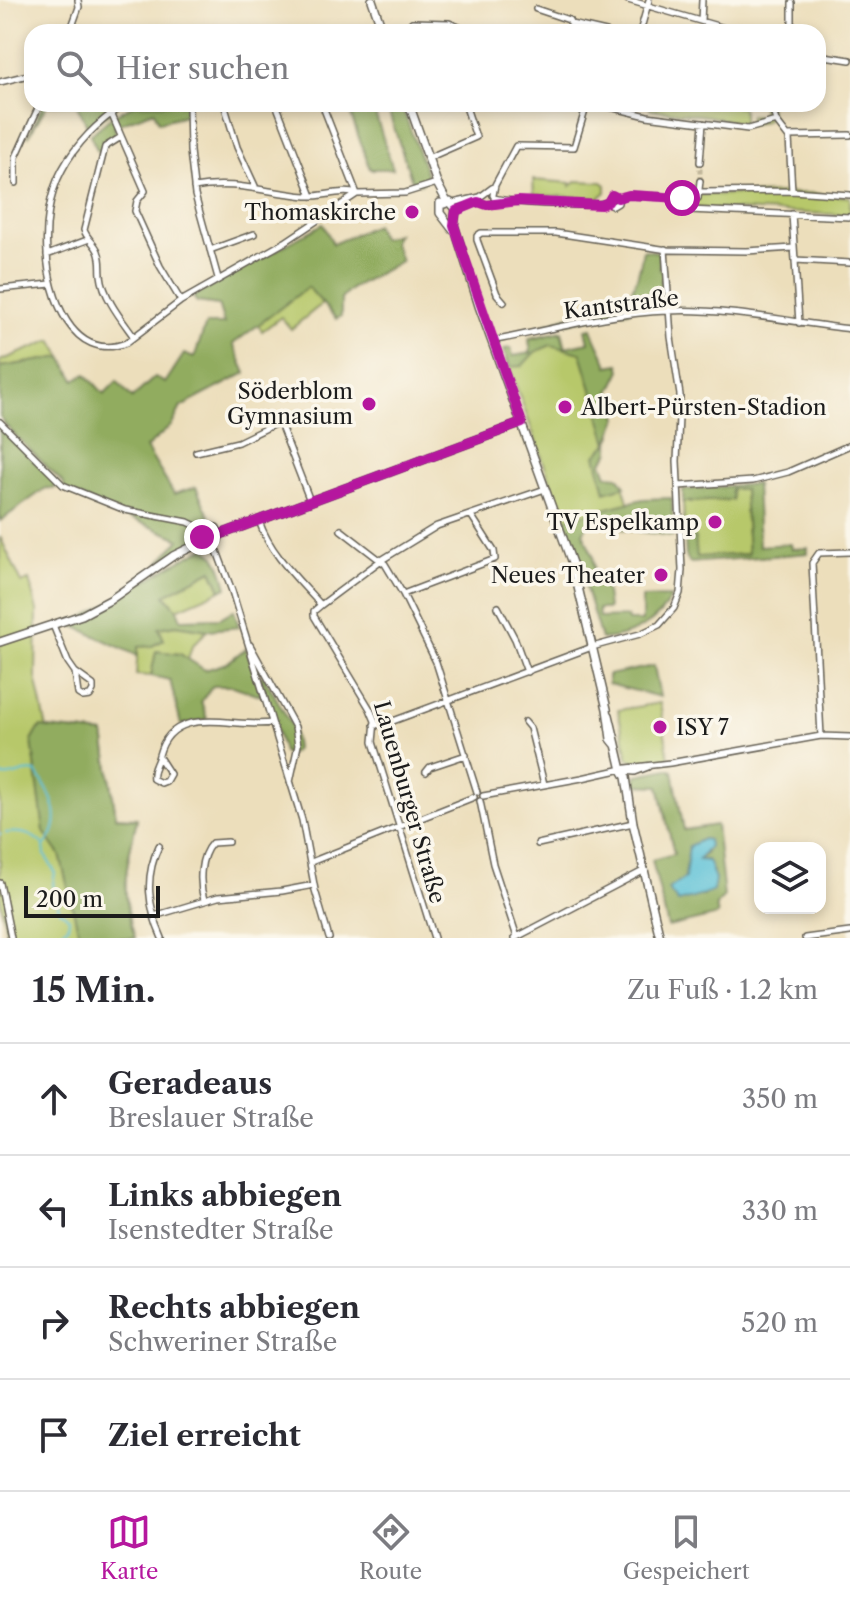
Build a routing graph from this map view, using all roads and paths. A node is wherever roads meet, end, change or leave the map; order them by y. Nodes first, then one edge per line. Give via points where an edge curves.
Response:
1 (78, 0) edge
2 (372, 0) edge
3 (628, 0) edge
4 (702, 0) edge
5 (649, 3) edge
6 (792, 3) dead end
7 (536, 9) dead end
8 (701, 21) junction
9 (73, 24) edge
10 (379, 24) edge
11 (410, 24) edge
12 (451, 24) edge
13 (571, 24) edge
14 (642, 24) edge
15 (711, 24) edge
16 (792, 24) edge
17 (826, 56) edge
18 (850, 60) edge
19 (24, 76) edge
20 (0, 82) edge
21 (36, 112) edge
22 (189, 112) edge
23 (226, 112) edge
24 (279, 112) edge
25 (325, 112) edge
26 (412, 112) edge
27 (468, 112) edge
28 (585, 112) edge
29 (650, 112) edge
30 (773, 112) edge
31 (111, 113) joint
32 (776, 121) junction
33 (703, 123) junction
34 (850, 135) edge
35 (788, 136) junction
36 (121, 137) junction
37 (428, 158) junction
38 (700, 162) tunnel mouth
39 (700, 181) tunnel mouth
40 (16, 183) dead end
41 (437, 183) junction
42 (255, 186) junction
43 (194, 188) junction
44 (792, 191) junction
45 (357, 194) junction
46 (699, 195) junction
47 (850, 195) edge
48 (312, 196) junction
49 (489, 198) junction
50 (682, 198) junction
51 (449, 209) junction
52 (689, 210) junction
53 (792, 214) junction
54 (850, 217) edge
55 (254, 234) dead end
56 (87, 240) junction
57 (794, 248) junction
58 (665, 249) junction
59 (210, 251) junction
60 (47, 255) junction
61 (795, 260) junction
62 (850, 263) edge
63 (218, 278) junction
64 (51, 284) junction
65 (0, 289) edge
66 (181, 301) junction
67 (504, 302) dead end
68 (669, 310) junction
69 (799, 323) junction
70 (850, 329) edge
71 (134, 337) junction
72 (492, 341) junction
73 (0, 422) edge
74 (522, 423) junction
75 (850, 445) edge
76 (196, 452) dead end
77 (678, 486) junction
78 (546, 488) junction
79 (310, 502) junction
80 (471, 515) junction
81 (259, 521) junction
82 (204, 530) junction
83 (341, 530) dead end
84 (219, 535) junction
85 (204, 541) junction
86 (214, 543) junction
87 (850, 552) edge
88 (380, 561) junction
89 (403, 594) junction
90 (321, 605) junction
91 (498, 607) dead end
92 (53, 625) junction
93 (247, 641) junction
94 (0, 642) edge
95 (592, 647) junction
96 (75, 672) junction
97 (527, 672) junction
98 (267, 673) junction
99 (258, 677) junction
100 (450, 700) junction
101 (525, 722) dead end
102 (272, 723) junction
103 (374, 725) junction
104 (821, 736) junction
105 (850, 737) edge
106 (298, 749) junction
107 (281, 754) junction
108 (466, 755) junction
109 (159, 757) junction
110 (622, 770) junction
111 (426, 772) dead end
112 (290, 782) junction
113 (544, 784) junction
114 (478, 796) junction
115 (633, 823) junction
116 (400, 827) junction
117 (228, 842) dead end
118 (538, 844) dead end
119 (159, 846) dead end
120 (311, 862) junction
121 (645, 870) junction
122 (0, 883) edge
123 (314, 885) junction
124 (204, 900) junction
125 (154, 916) junction
126 (850, 932) edge
127 (841, 935) edge
128 (516, 937) edge
129 (11, 938) edge
130 (162, 938) edge
131 (329, 938) edge
132 (434, 938) edge
133 (660, 938) edge
134 (805, 938) edge

1 - 9 street
2 - 10 street
3 - 5 street
4 - 8 street
5 - 8 street
5 - 14 street
6 - 16 street
7 - 13 street
8 - 15 street
11 - 12 street
17 - 18 street
19 - 20 street
21 - 40 street via 16,157
22 - 43 street
23 - 42 street
24 - 48 street
25 - 45 street
26 - 37 street
27 - 37 street via 476,137
28 - 49 street via 574,147 516,146
29 - 33 street
30 - 32 street
31 - 36 street
31 - 60 street via 79,143 61,171 48,221
32 - 33 street via 748,129
32 - 35 street
33 - 38 street
34 - 35 street
35 - 44 street
36 - 56 street via 105,147 84,230
36 - 66 street via 145,191 135,211
37 - 41 street
39 - 46 street
41 - 45 street via 405,193
41 - 51 street
42 - 43 street
42 - 48 street
43 - 59 street
44 - 46 street
44 - 47 street
45 - 48 street
45 - 63 street
46 - 50 street
46 - 52 street via 697,206
49 - 50 street via 615,206 618,198 629,195
49 - 51 street
50 - 52 street
51 - 72 street
52 - 53 street
53 - 54 street
53 - 57 street
55 - 59 street
56 - 60 street
56 - 71 street via 96,246 109,298
57 - 58 street
57 - 61 street
58 - 67 street via 556,233 478,234
58 - 68 street
59 - 63 street
60 - 64 street
61 - 62 street
61 - 69 street
63 - 66 street
64 - 65 street
64 - 71 street via 63,315 84,341 106,348
66 - 71 street
68 - 69 street, Kantstraße
68 - 72 street, Kantstraße
68 - 77 street via 680,395
69 - 70 street, Kantstraße
72 - 74 street
73 - 82 street via 63,485 125,510
74 - 78 street
74 - 79 street
75 - 77 street via 753,481
76 - 79 street via 238,442 279,421
77 - 95 street via 682,570 674,608 651,630
78 - 80 street
78 - 95 street via 573,566
79 - 81 street
80 - 88 street via 437,526
80 - 89 street via 495,559
81 - 84 street
81 - 90 street via 274,552
82 - 84 street via 212,527
82 - 85 street
83 - 88 street
84 - 86 street
85 - 86 street
85 - 92 street via 110,600
86 - 93 street
87 - 104 street via 824,551 812,563
88 - 89 street
88 - 90 street
89 - 100 street
90 - 103 street, Lauenburger Straße via 314,616 370,709
91 - 97 street
92 - 94 street
92 - 96 street
93 - 98 street
93 - 99 street
95 - 97 street
95 - 110 street
96 - 96 street via 78,694 90,696 93,685
97 - 100 street
98 - 99 street
98 - 106 street via 290,713
99 - 102 street
100 - 103 street
100 - 108 street
101 - 113 street
102 - 107 street
102 - 109 street via 211,720 187,725 166,739
103 - 116 street, Lauenburger Straße via 373,742
104 - 105 street
104 - 110 street
106 - 107 street via 289,756
106 - 112 street
107 - 112 street
108 - 111 street
108 - 114 street
109 - 109 street via 152,775 161,783 170,774
110 - 113 street
110 - 115 street
112 - 120 street
113 - 114 street
114 - 116 street
114 - 128 street
115 - 118 street
115 - 121 street
116 - 120 street
116 - 132 street, Lauenburger Straße
117 - 124 street via 212,843 205,850
119 - 125 street via 149,880
120 - 123 street
121 - 128 street
121 - 133 street
122 - 129 street
123 - 124 street
123 - 131 street
124 - 125 street
125 - 130 street
126 - 127 street
127 - 134 street

